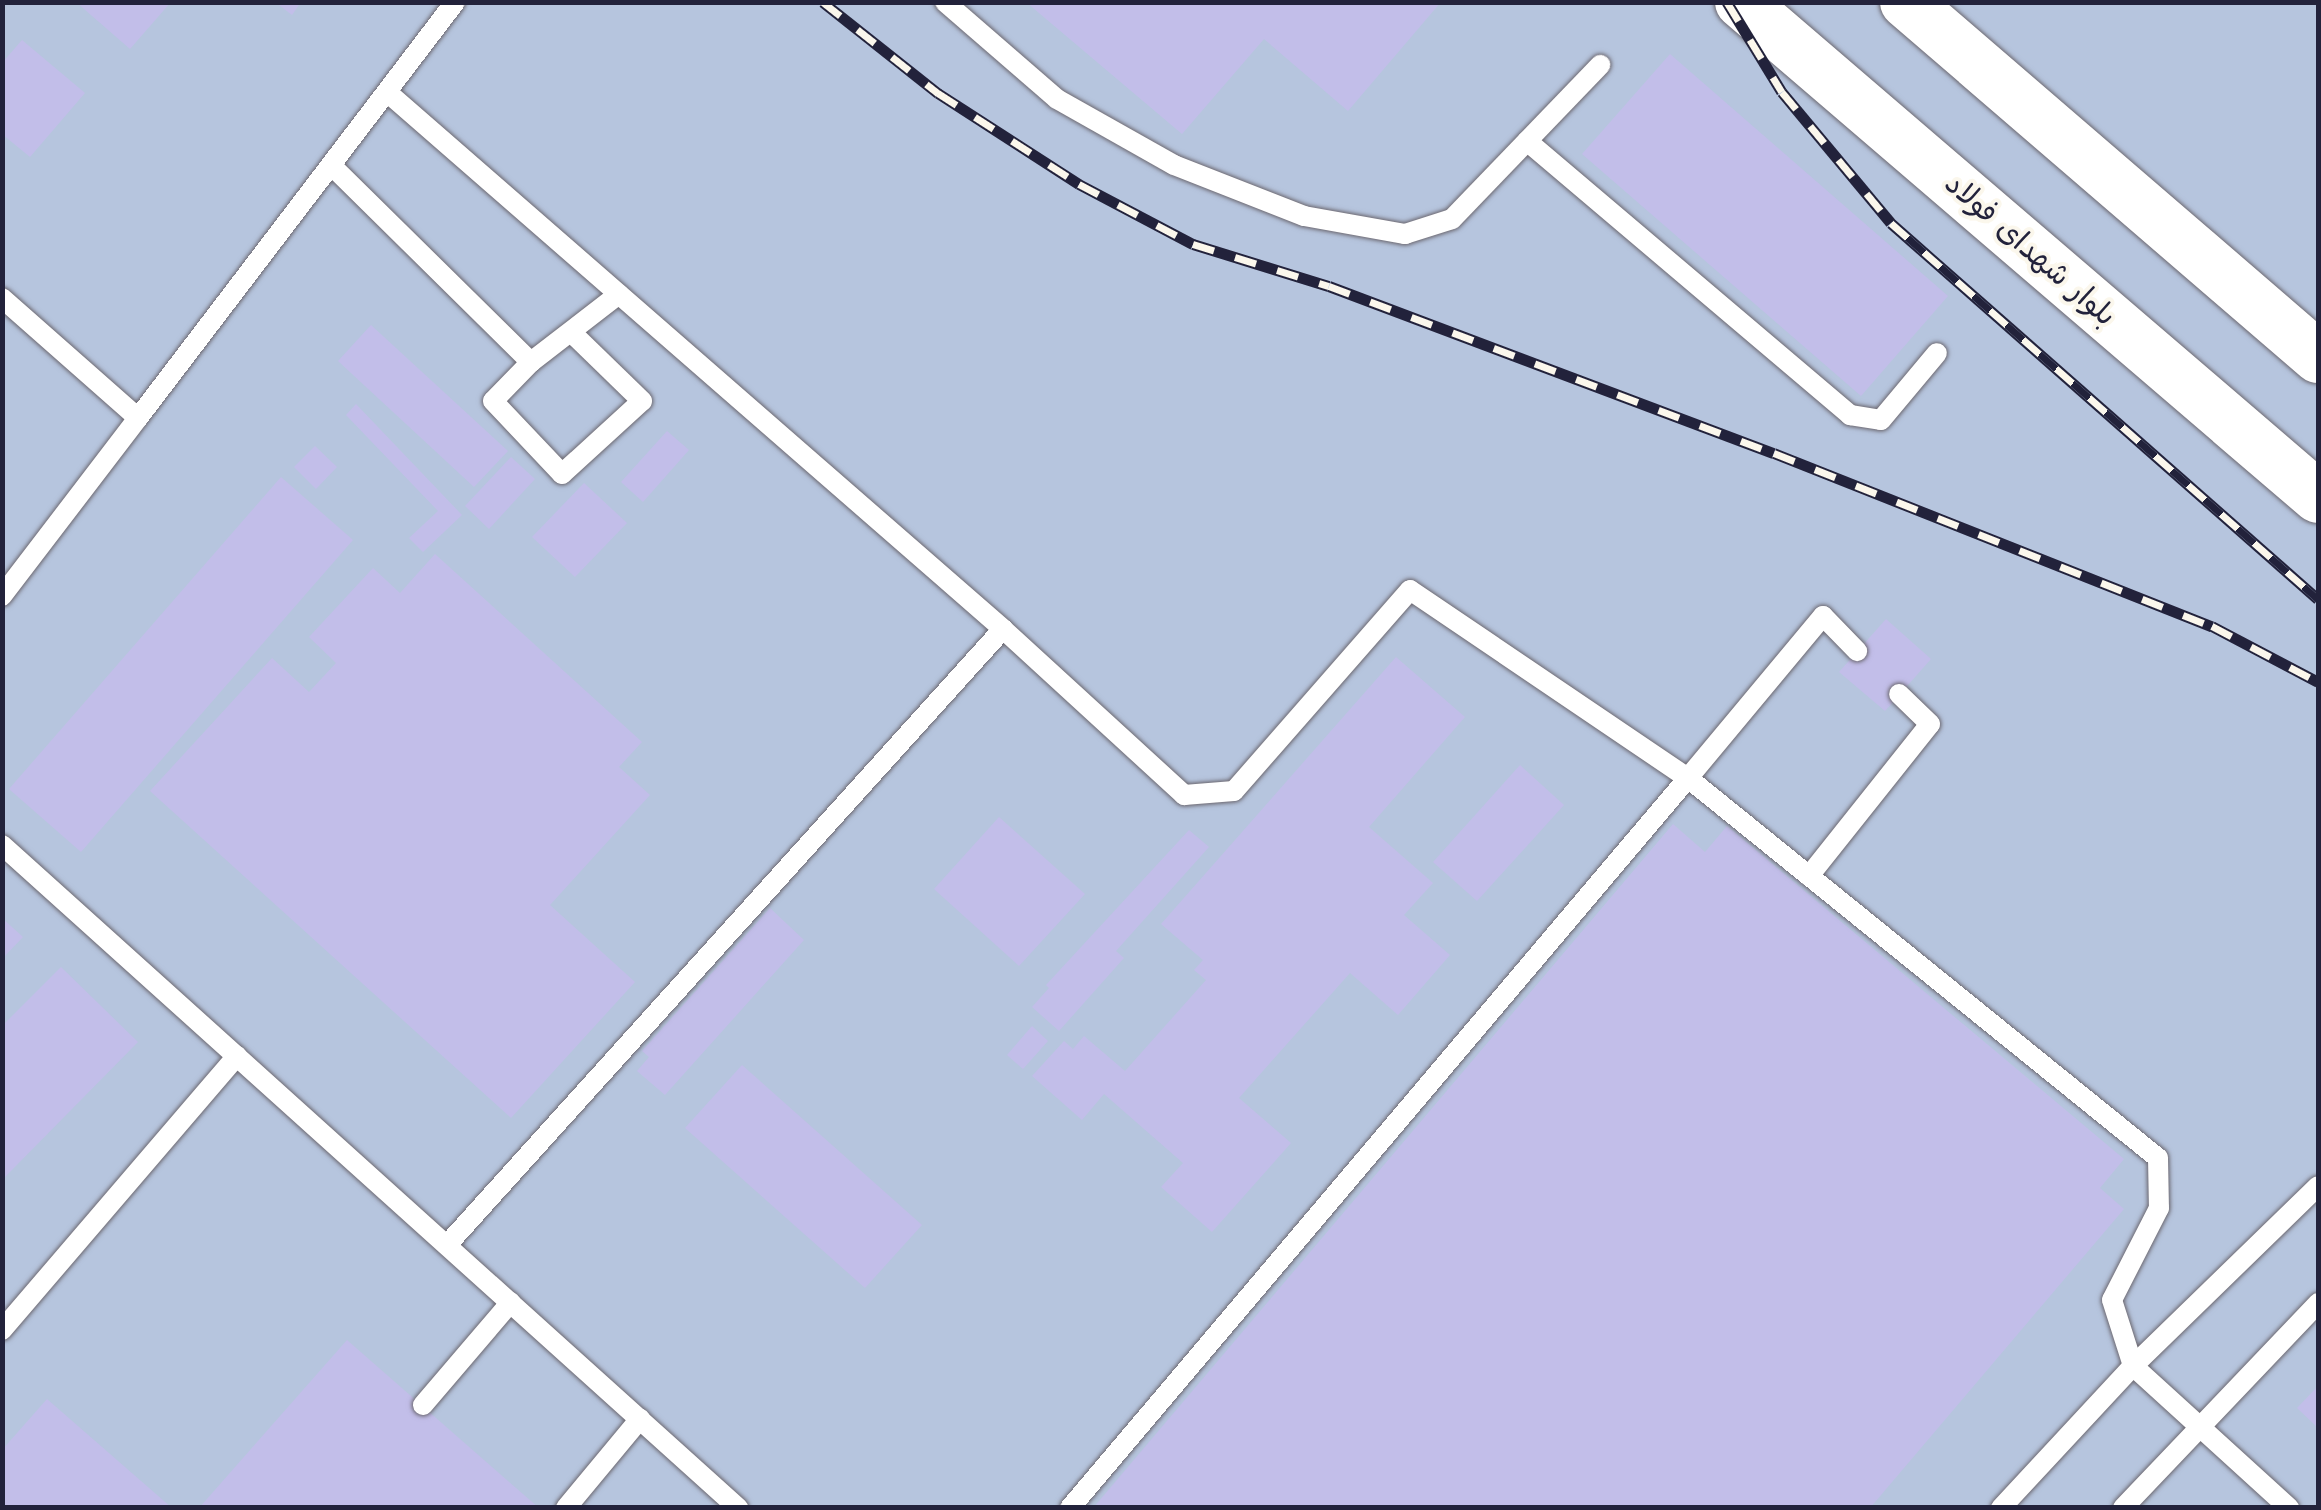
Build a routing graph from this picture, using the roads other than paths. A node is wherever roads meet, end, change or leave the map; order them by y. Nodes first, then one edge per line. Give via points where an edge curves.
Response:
1 (455, 2) edge
2 (945, 2) edge
3 (1742, 2) edge
4 (1906, 2) edge
5 (1600, 65) dead end
6 (387, 92) junction
7 (1527, 141) junction
8 (331, 164) junction
9 (619, 294) junction
10 (2, 298) edge
11 (571, 332) junction
12 (1937, 353) dead end
13 (2318, 357) edge
14 (532, 362) junction
15 (138, 418) junction
16 (2318, 497) edge
17 (2, 596) edge
18 (1003, 629) junction
19 (1857, 651) dead end
20 (1900, 694) dead end
21 (1688, 778) junction
22 (2, 844) edge
23 (1809, 876) junction
24 (237, 1056) junction
25 (2318, 1186) edge
26 (447, 1245) junction
27 (511, 1302) junction
28 (2318, 1303) edge
29 (2, 1330) edge
30 (2132, 1366) junction
31 (423, 1406) dead end
32 (640, 1419) junction
33 (2200, 1427) junction
34 (566, 1508) edge
35 (738, 1508) edge
36 (1070, 1508) edge
37 (2001, 1508) edge
38 (2123, 1508) edge
39 (2289, 1508) edge

1 - 6 lane
2 - 7 lane via 1057,99 1174,166 1304,216 1405,234 1452,219
3 - 16 street, بلوار شهدای فولاد
4 - 13 street
5 - 7 lane
6 - 8 lane
6 - 9 lane
7 - 12 lane via 1850,416 1881,420
8 - 14 lane
8 - 15 lane
9 - 11 lane
9 - 18 lane
10 - 15 lane
11 - 14 lane
11 - 14 lane via 642,401 562,474 493,400
15 - 17 lane
18 - 21 lane via 1184,795 1234,791 1410,590
18 - 26 lane
19 - 21 lane via 1822,616
20 - 23 lane via 1930,724
21 - 23 lane
21 - 36 lane
22 - 24 lane
23 - 30 lane via 2158,1158 2159,1208 2112,1300
24 - 26 lane
24 - 29 lane
25 - 30 lane
26 - 27 lane
27 - 31 lane
27 - 32 lane
28 - 33 lane
30 - 33 lane
30 - 37 lane
32 - 34 lane
32 - 35 lane
33 - 38 lane
33 - 39 lane

